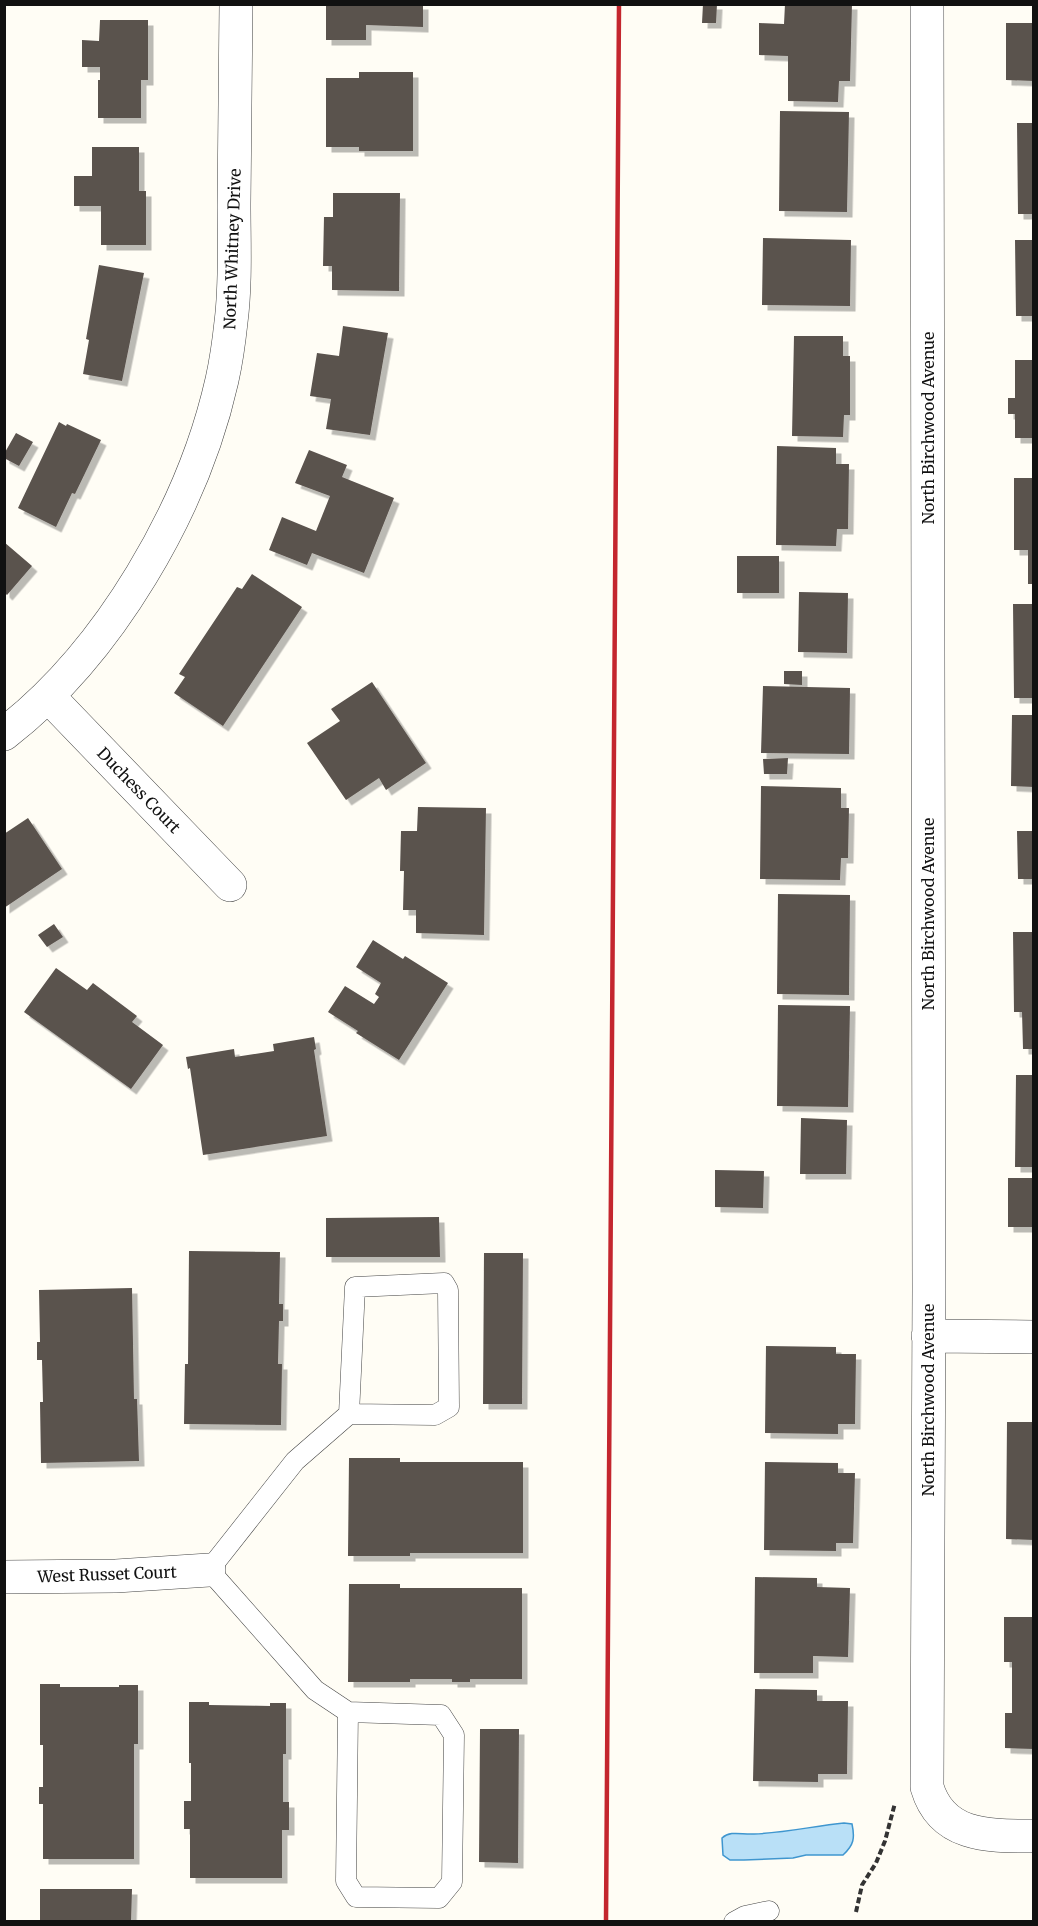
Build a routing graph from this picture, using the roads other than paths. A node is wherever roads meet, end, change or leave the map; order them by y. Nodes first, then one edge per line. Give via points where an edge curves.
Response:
1 (236, 4) edge
2 (927, 4) edge
3 (48, 696) junction
4 (4, 734) edge
5 (230, 885) dead end
6 (928, 1336) junction
7 (1034, 1337) edge
8 (350, 1414) junction
9 (209, 1570) junction
10 (4, 1577) edge
11 (348, 1712) junction
12 (1034, 1836) edge
13 (766, 1916) edge
14 (734, 1922) edge

1 - 3 street, North Whitney Drive via 234,262 222,380 208,431 165,532 110,623
2 - 6 street, North Birchwood Avenue
3 - 4 street, North Whitney Drive
3 - 5 street, Duchess Court
6 - 7 street
6 - 12 street, North Birchwood Avenue via 927,1788 944,1818 964,1829 995,1836
8 - 8 lane via 355,1287 444,1283 448,1290 449,1407 435,1415
8 - 9 lane via 295,1461
9 - 10 street, West Russet Court
9 - 11 lane via 315,1690
11 - 11 lane via 441,1715 454,1735 452,1882 439,1898 356,1897 346,1881
13 - 14 lane via 745,1916

